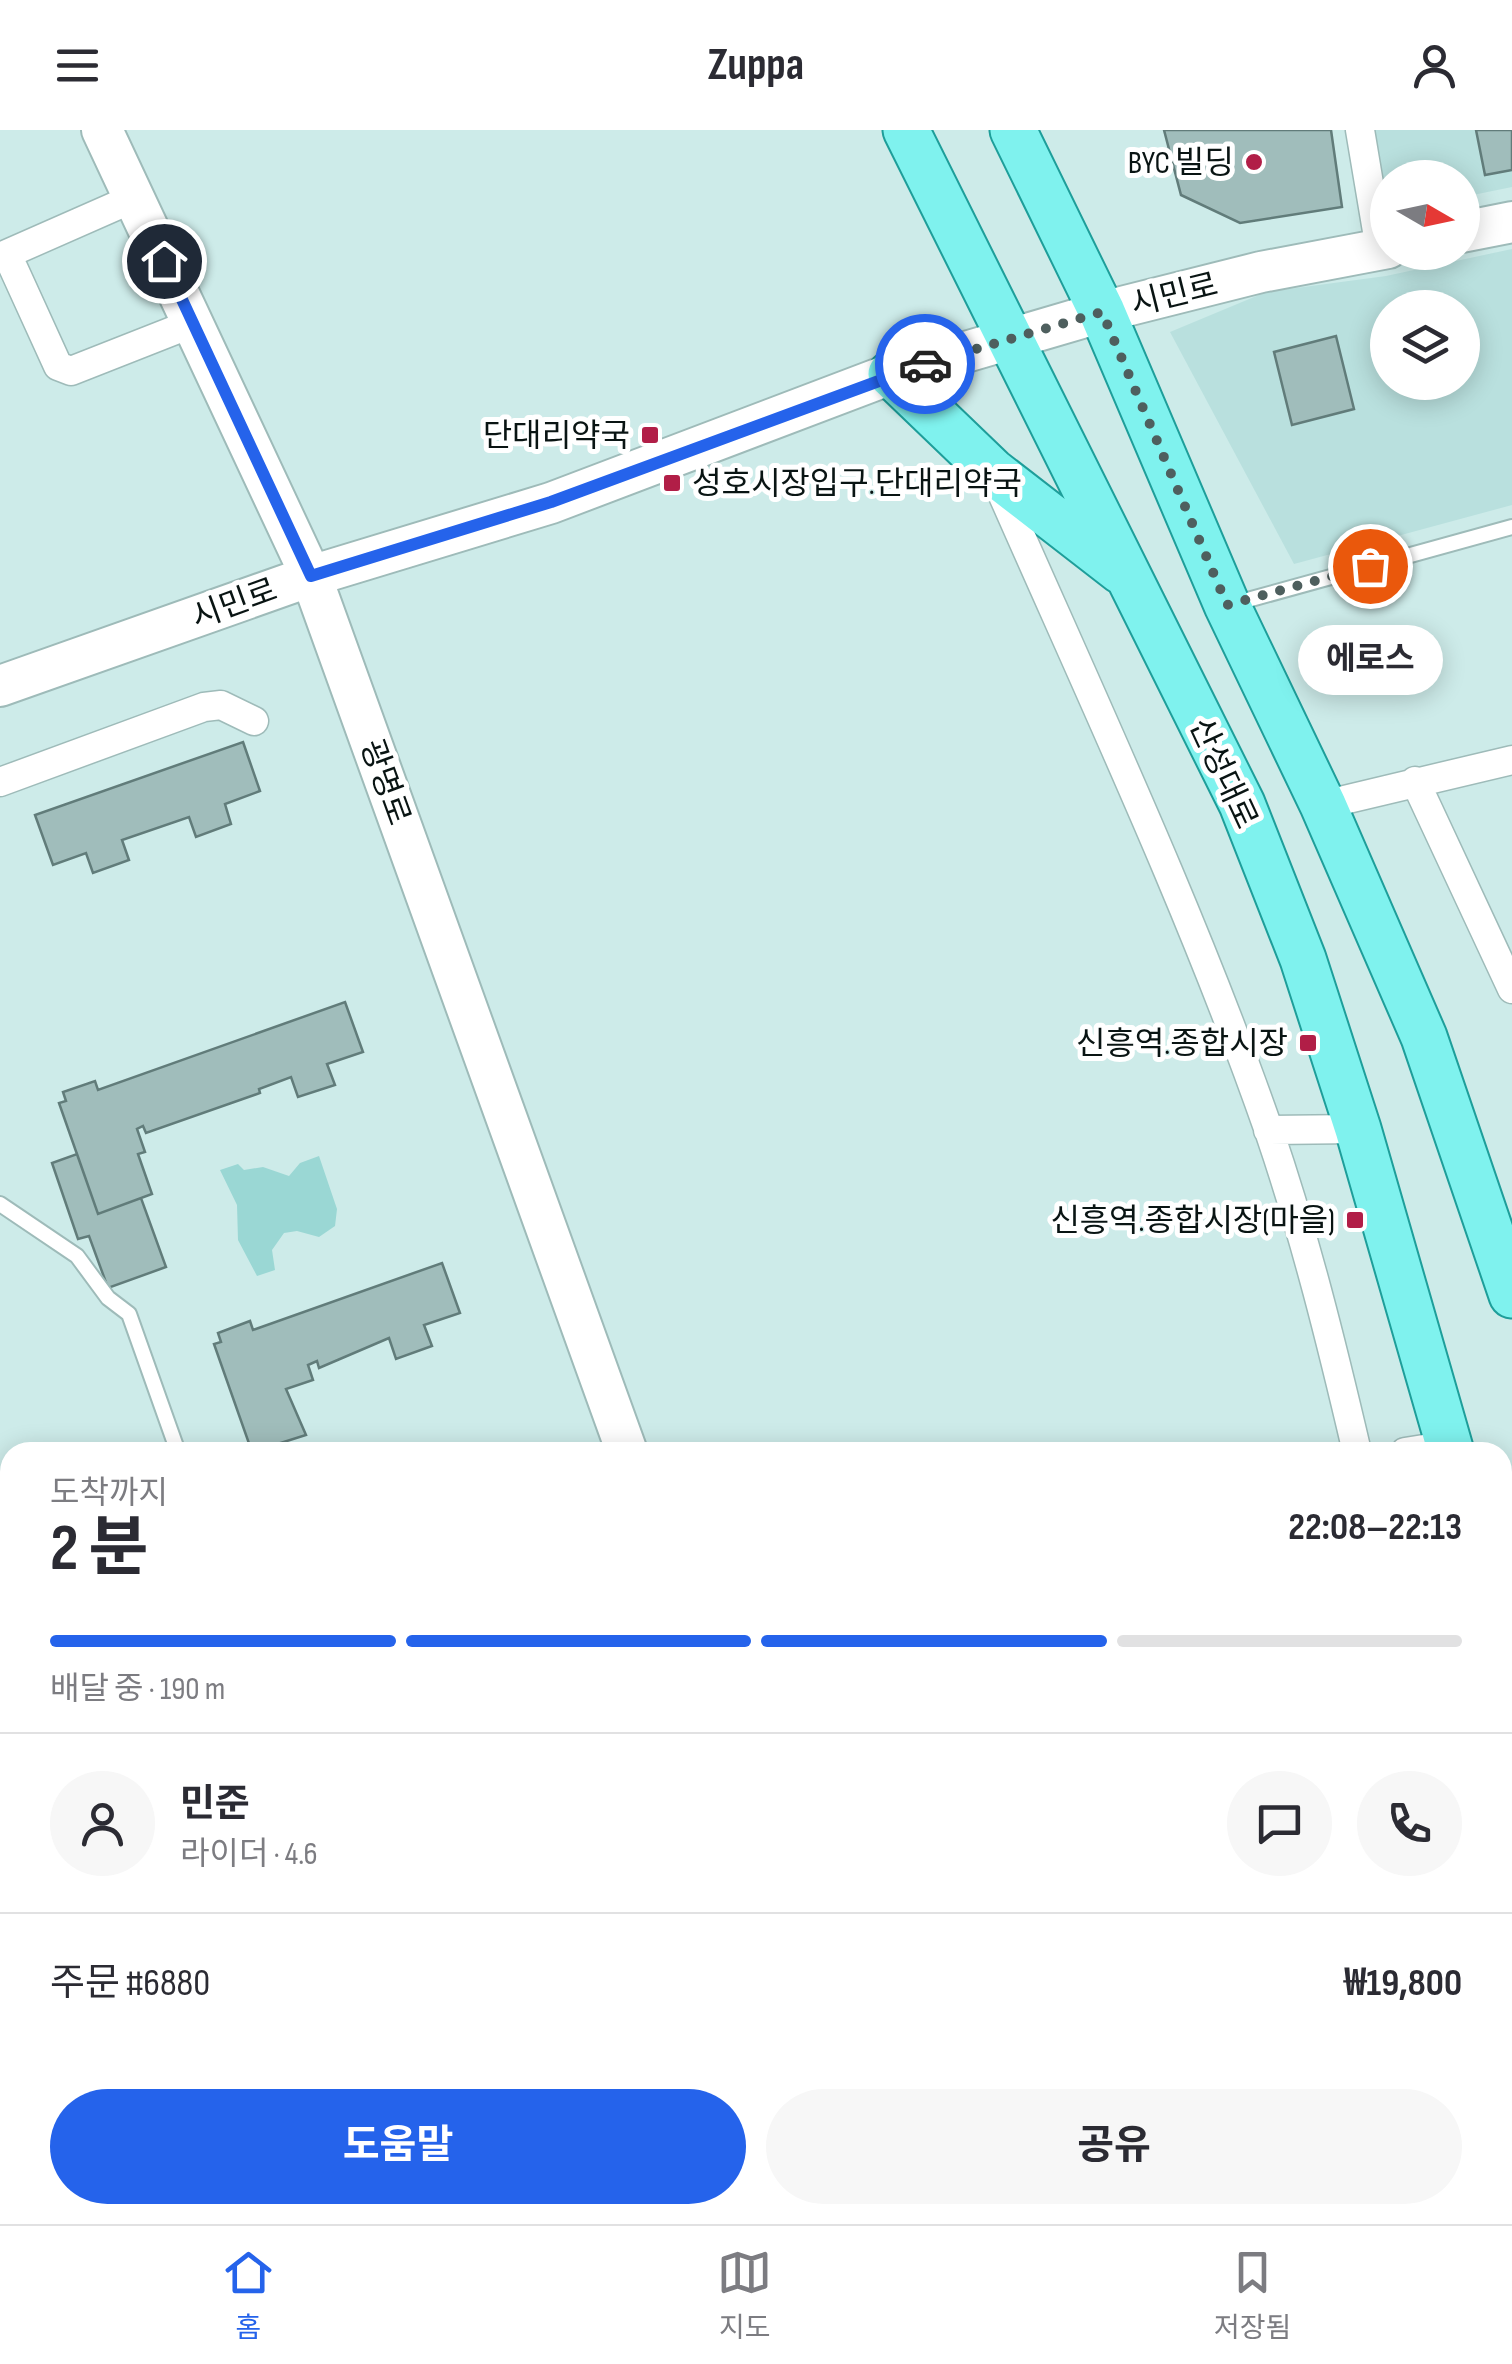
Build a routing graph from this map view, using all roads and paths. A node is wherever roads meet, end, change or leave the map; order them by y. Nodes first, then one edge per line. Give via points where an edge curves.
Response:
1 (102, 130) edge
2 (906, 130) edge
3 (1360, 130) edge
4 (1020, 132) edge
5 (1370, 180) edge
6 (134, 198) junction
7 (1512, 222) edge
8 (1480, 228) edge
9 (1370, 252) edge
10 (3, 256) edge
11 (1102, 312) junction
12 (193, 324) junction
13 (1012, 338) junction
14 (891, 374) junction
15 (992, 471) junction
16 (1512, 527) edge
17 (311, 576) junction
18 (1130, 579) junction
19 (1227, 605) junction
20 (0, 686) edge
21 (254, 721) dead end
22 (1512, 760) edge
23 (1414, 781) junction
24 (0, 782) edge
25 (1323, 805) junction
26 (1512, 989) edge
27 (1358, 1128) junction
28 (1268, 1130) junction
29 (0, 1204) edge
30 (1512, 1295) edge
31 (174, 1442) edge
32 (623, 1442) edge
33 (1354, 1442) edge
34 (1448, 1442) edge

1 - 6 main road, 광명로
2 - 13 main road, 산성대로
3 - 5 street
4 - 11 main road
6 - 10 street
6 - 12 main road, 광명로
7 - 8 main road
9 - 11 main road, 시민로
10 - 12 street via 48,352 71,371
11 - 13 main road, 시민로
11 - 19 main road
12 - 17 main road, 광명로
13 - 14 main road, 시민로
13 - 18 main road, 산성대로
14 - 15 main road
14 - 17 main road, 시민로 via 551,502
15 - 18 main road
15 - 28 street via 1172,886
16 - 19 lane
17 - 20 main road, 시민로
17 - 32 main road, 광명로
18 - 27 main road, 산성대로 via 1242,804 1304,959
19 - 25 main road
21 - 24 street via 221,705 204,707
22 - 23 street
23 - 25 street
23 - 26 street
25 - 30 main road via 1424,1038
27 - 28 street
27 - 34 main road, 산성대로
28 - 33 street
29 - 31 lane via 77,1256 129,1314

